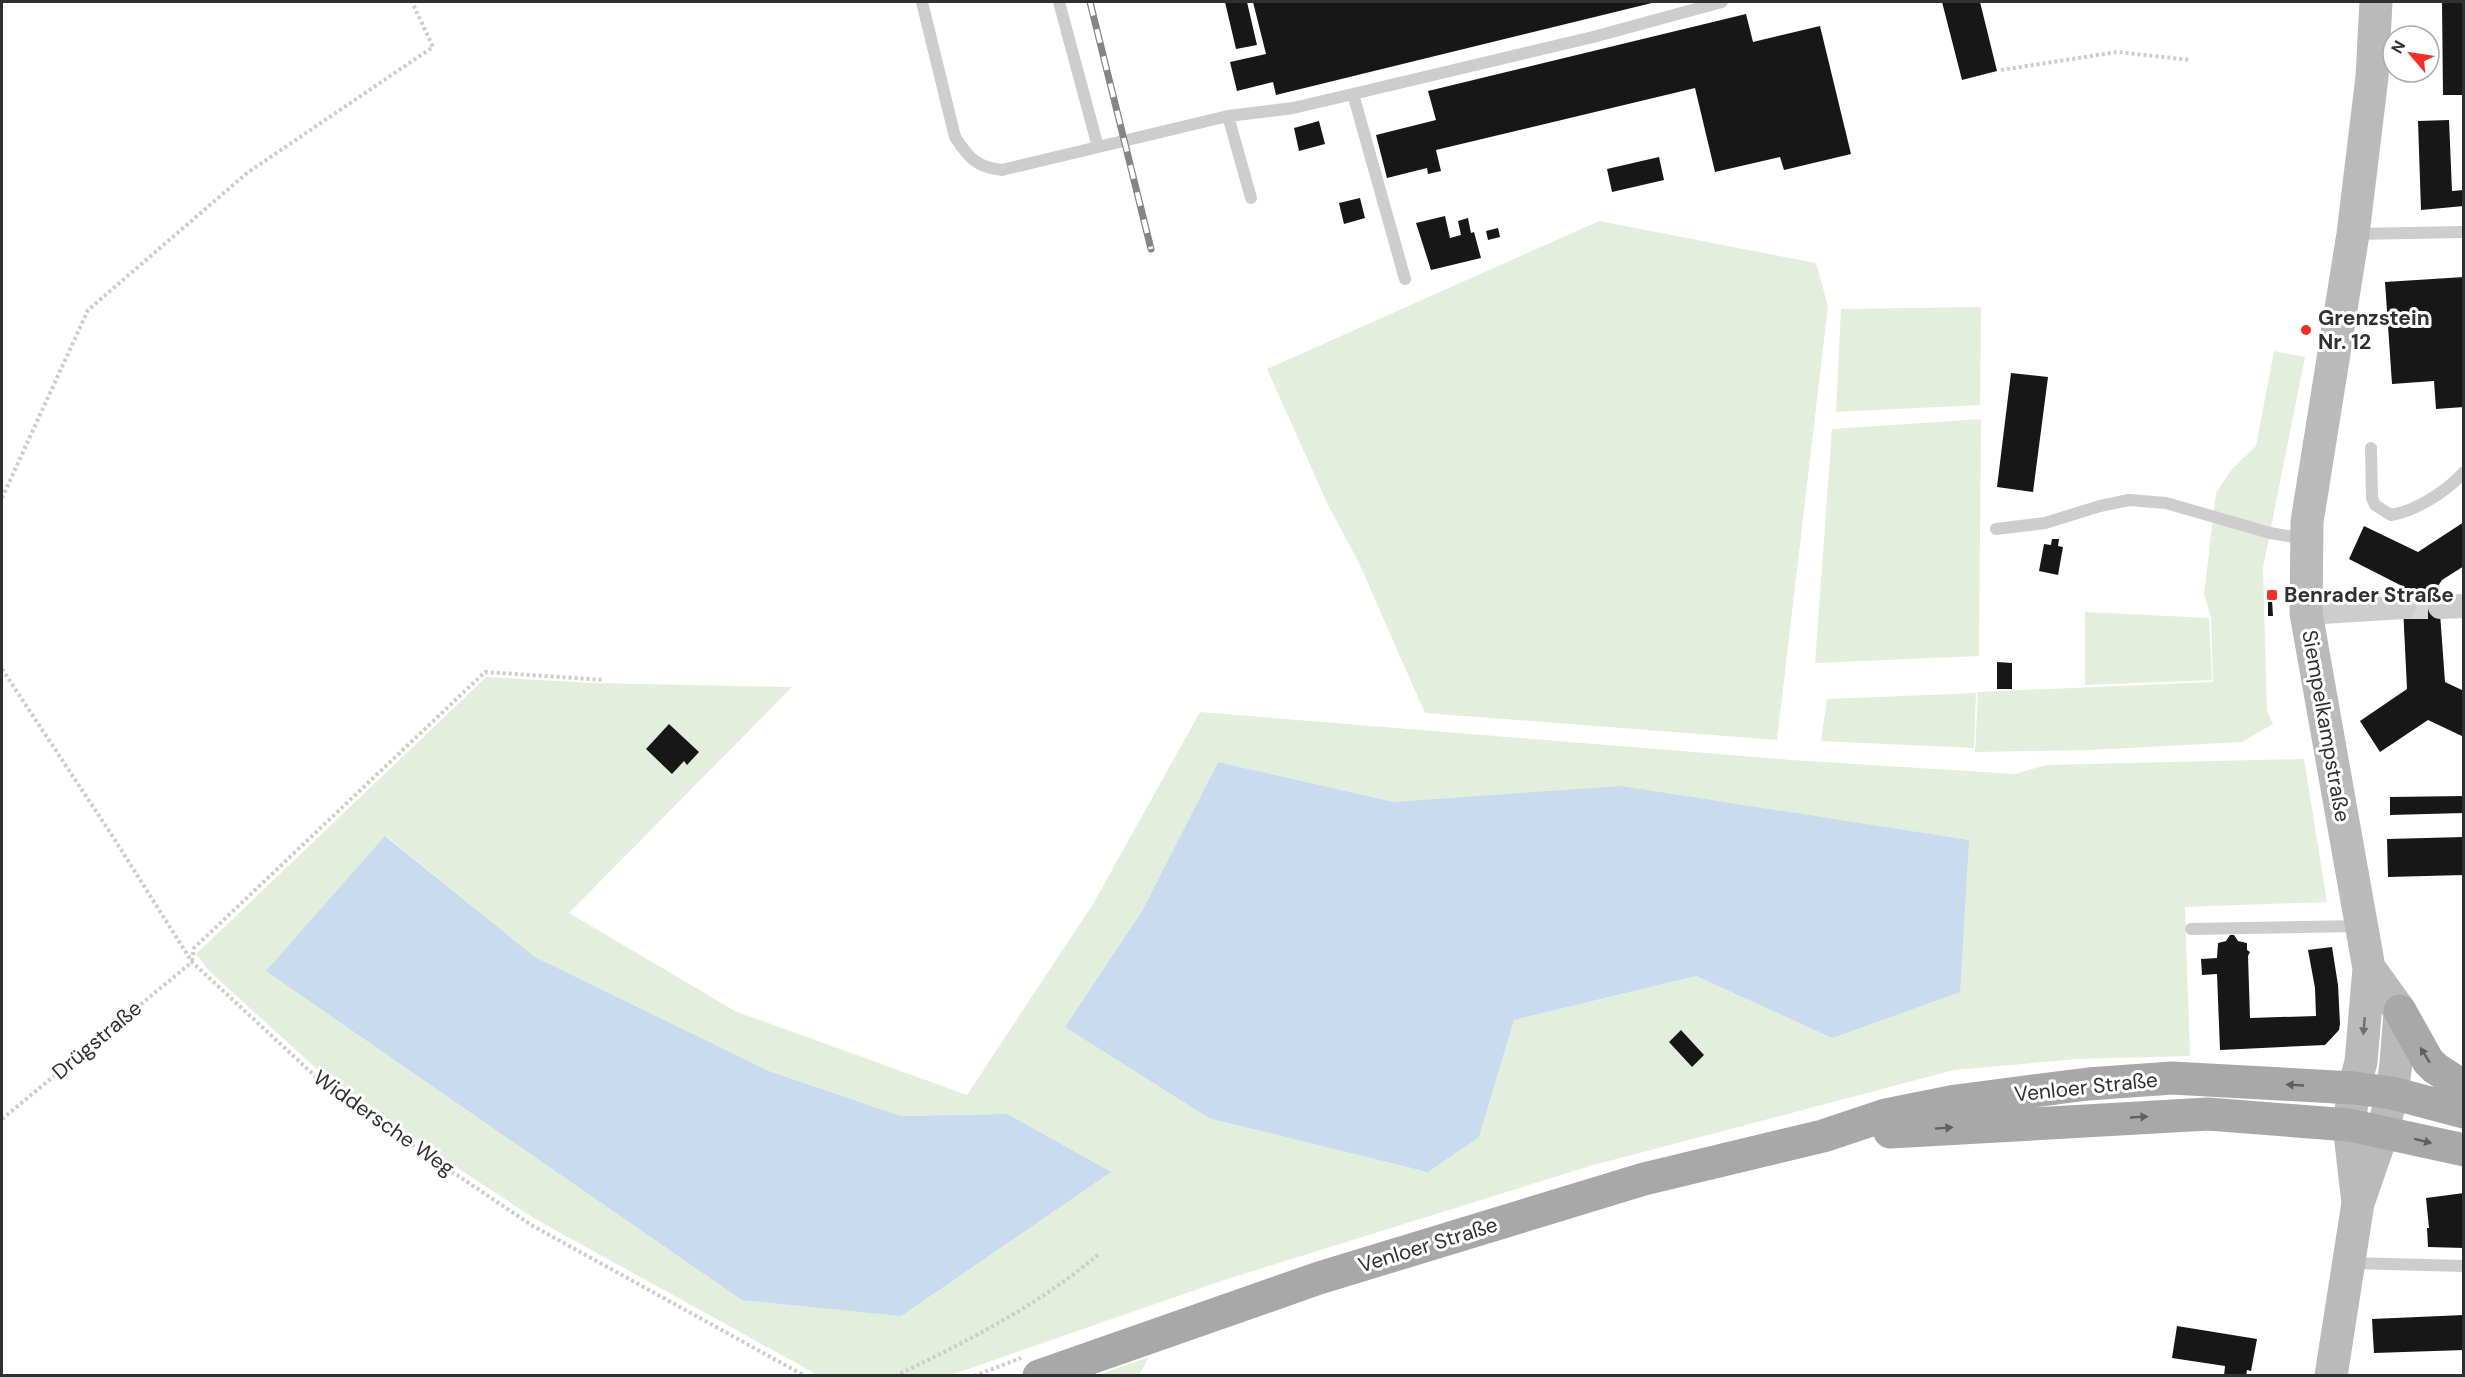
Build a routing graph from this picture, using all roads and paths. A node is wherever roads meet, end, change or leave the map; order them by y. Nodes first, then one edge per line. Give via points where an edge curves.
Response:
1 (412, 2) edge
2 (922, 2) edge
3 (1059, 2) edge
4 (1722, 2) edge
5 (2376, 2) edge
6 (2190, 60) dead end
7 (2001, 70) dead end
8 (1353, 94) junction
9 (1228, 116) junction
10 (1098, 147) junction
11 (1251, 198) dead end
12 (2463, 232) edge
13 (2353, 234) junction
14 (1404, 279) dead end
15 (2371, 448) dead end
16 (2463, 472) edge
17 (2, 498) edge
18 (1996, 529) dead end
19 (2307, 539) junction
20 (2404, 607) tunnel mouth
21 (2306, 613) junction
22 (2, 669) edge
23 (604, 680) dead end
24 (2362, 926) junction
25 (2191, 929) dead end
26 (192, 962) junction
27 (2369, 968) junction
28 (2400, 1011) junction
29 (2463, 1087) edge
30 (2354, 1088) junction
31 (2392, 1093) junction
32 (2463, 1112) edge
33 (2, 1119) edge
34 (2349, 1125) junction
35 (2383, 1131) junction
36 (1823, 1136) junction
37 (2463, 1150) edge
38 (2358, 1203) junction
39 (1100, 1253) dead end
40 (2349, 1263) junction
41 (2463, 1266) edge
42 (805, 1376) edge
43 (896, 1376) edge
44 (1039, 1376) edge
45 (2331, 1376) edge

1 - 17 path via 433,47 247,173 88,310
2 - 10 lane via 955,137 968,156 984,168 1002,170
3 - 10 lane
4 - 8 lane via 1593,38
5 - 13 street, Siempelkampstraße via 2372,77
6 - 7 path via 2117,52
8 - 9 lane via 1293,108
8 - 14 lane
9 - 10 lane
9 - 11 lane
12 - 13 lane
13 - 19 street, Siempelkampstraße
15 - 16 lane via 2372,498 2375,505 2391,515 2409,510
18 - 19 lane via 2045,523 2129,500 2166,503
19 - 21 street, Siempelkampstraße
20 - 21 street
21 - 24 street, Siempelkampstraße
22 - 26 path, Widdersche Weg
23 - 26 path via 485,672 194,948
24 - 25 lane
24 - 27 street, Siempelkampstraße
26 - 33 path, Drügstraße
26 - 42 path, Widdersche Weg via 329,1089 532,1226
27 - 28 street, Siempelkampstraße
27 -> 30 street, Siempelkampstraße via 2361,1062
29 -> 28 main road via 2428,1060
28 - 31 street
30 - 31 main road, Venloer Straße
30 - 34 street, Siempelkampstraße
30 -> 36 main road, Venloer Straße via 2172,1078 2088,1084 1944,1103 1886,1115
31 - 32 main road, Venloer Straße
31 - 35 street
34 - 35 main road, Venloer Straße
36 -> 34 main road, Venloer Straße via 2208,1114
34 - 38 street
35 -> 37 main road, Venloer Straße
35 - 38 street
36 - 44 main road, Venloer Straße via 1644,1179 1319,1278
38 - 40 street
39 - 43 path via 1031,1305
40 - 41 lane
40 - 45 street

